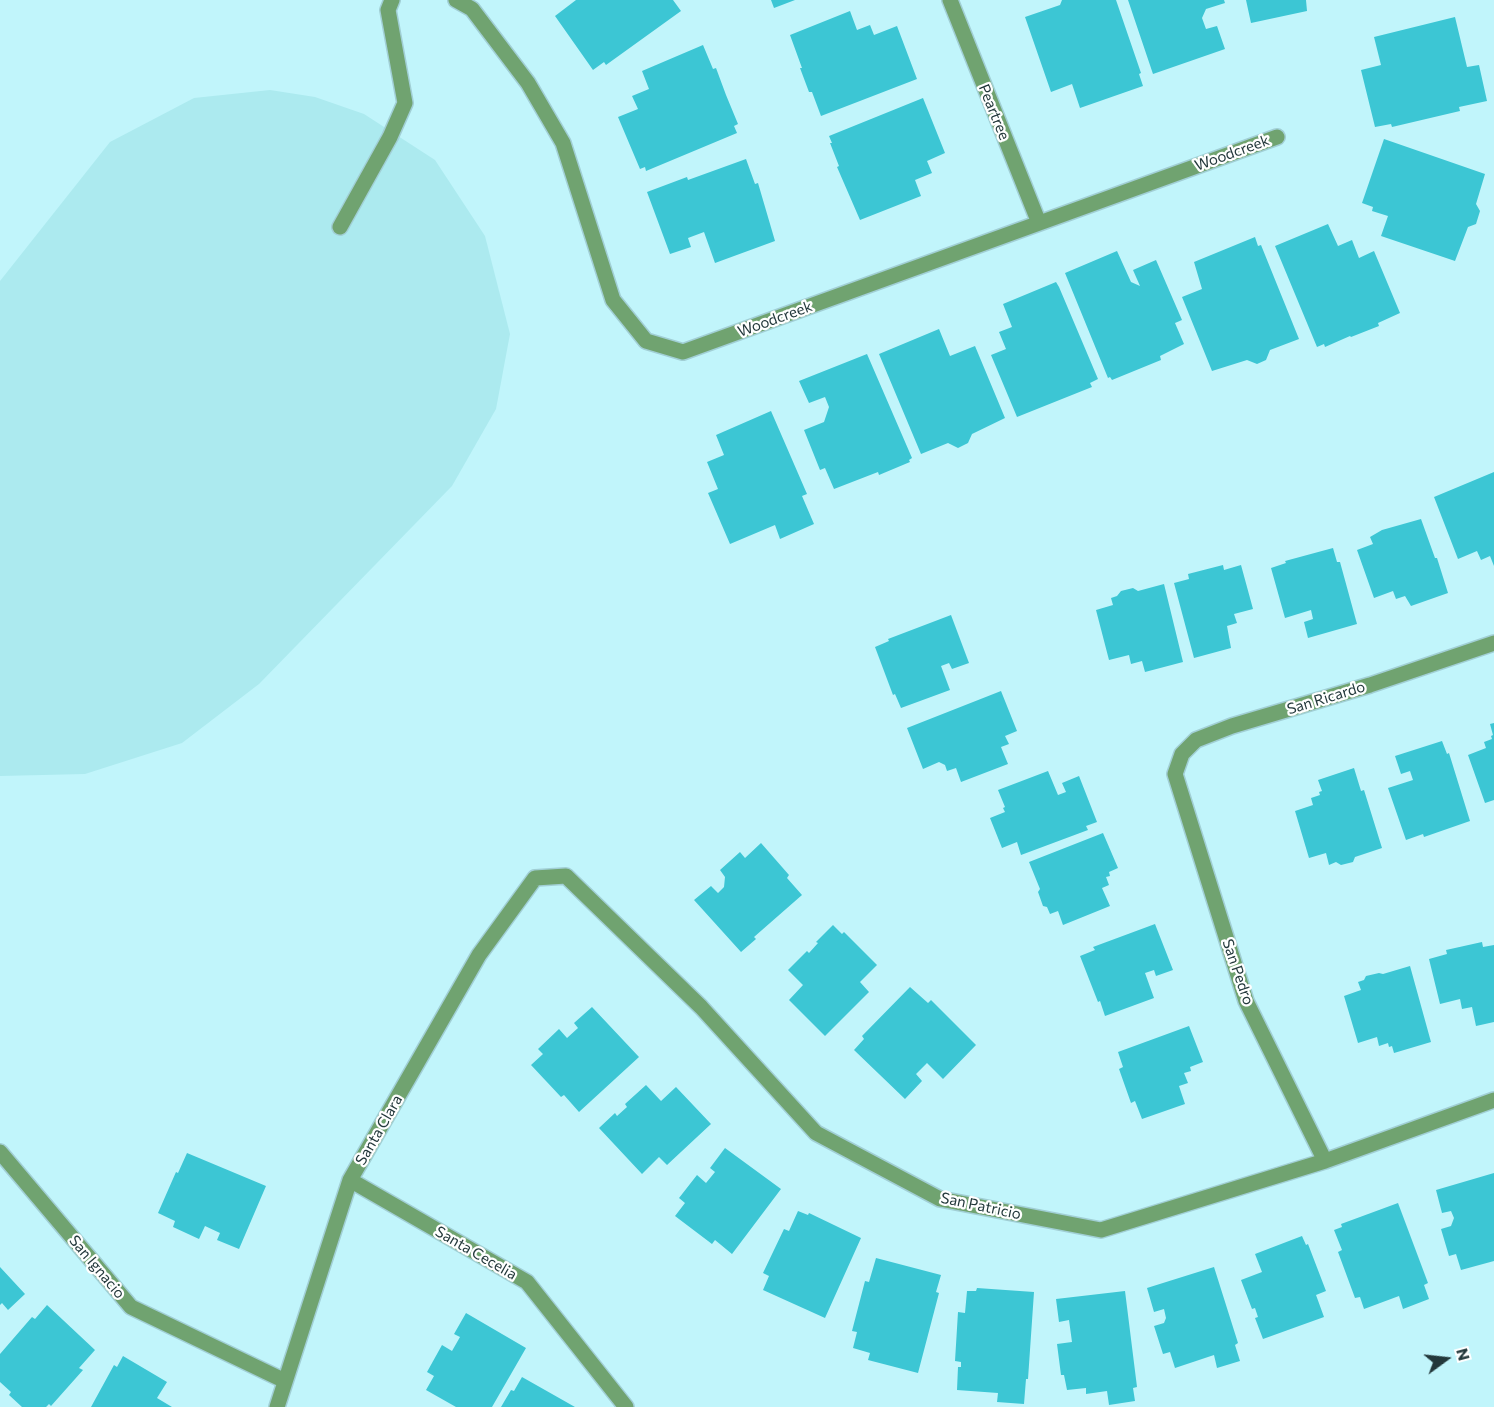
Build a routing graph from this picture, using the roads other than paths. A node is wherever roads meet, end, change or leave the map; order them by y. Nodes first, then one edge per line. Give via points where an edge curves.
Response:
1 (392, 0) edge
2 (456, 0) edge
3 (950, 0) edge
4 (476, 5) edge
5 (1277, 137) dead end
6 (1039, 223) junction
7 (340, 227) dead end
8 (1494, 643) edge
9 (1175, 774) joint
10 (535, 878) joint
11 (1494, 1100) edge
12 (0, 1152) edge
13 (1325, 1161) junction
14 (350, 1180) junction
15 (285, 1381) junction
16 (277, 1407) edge
17 (626, 1407) edge

1 - 7 street via 388,10 405,103
2 - 4 street, Woodcreek
3 - 6 street, Peartree
4 - 6 street, Woodcreek via 563,143 613,300 646,341 683,352
5 - 6 street, Woodcreek
8 - 9 street, San Ricardo via 1196,740 1182,754
9 - 13 street, San Pedro via 1246,1001
10 - 13 street, San Patricio via 566,876 701,1007 816,1133 940,1199 1101,1230
10 - 14 street, Santa Clara via 479,955
11 - 13 street, San Patricio
12 - 15 street, San Ignacio via 131,1307
14 - 15 street, Santa Clara
14 - 17 street, Santa Cecelia via 527,1282
15 - 16 street, Santa Clara

